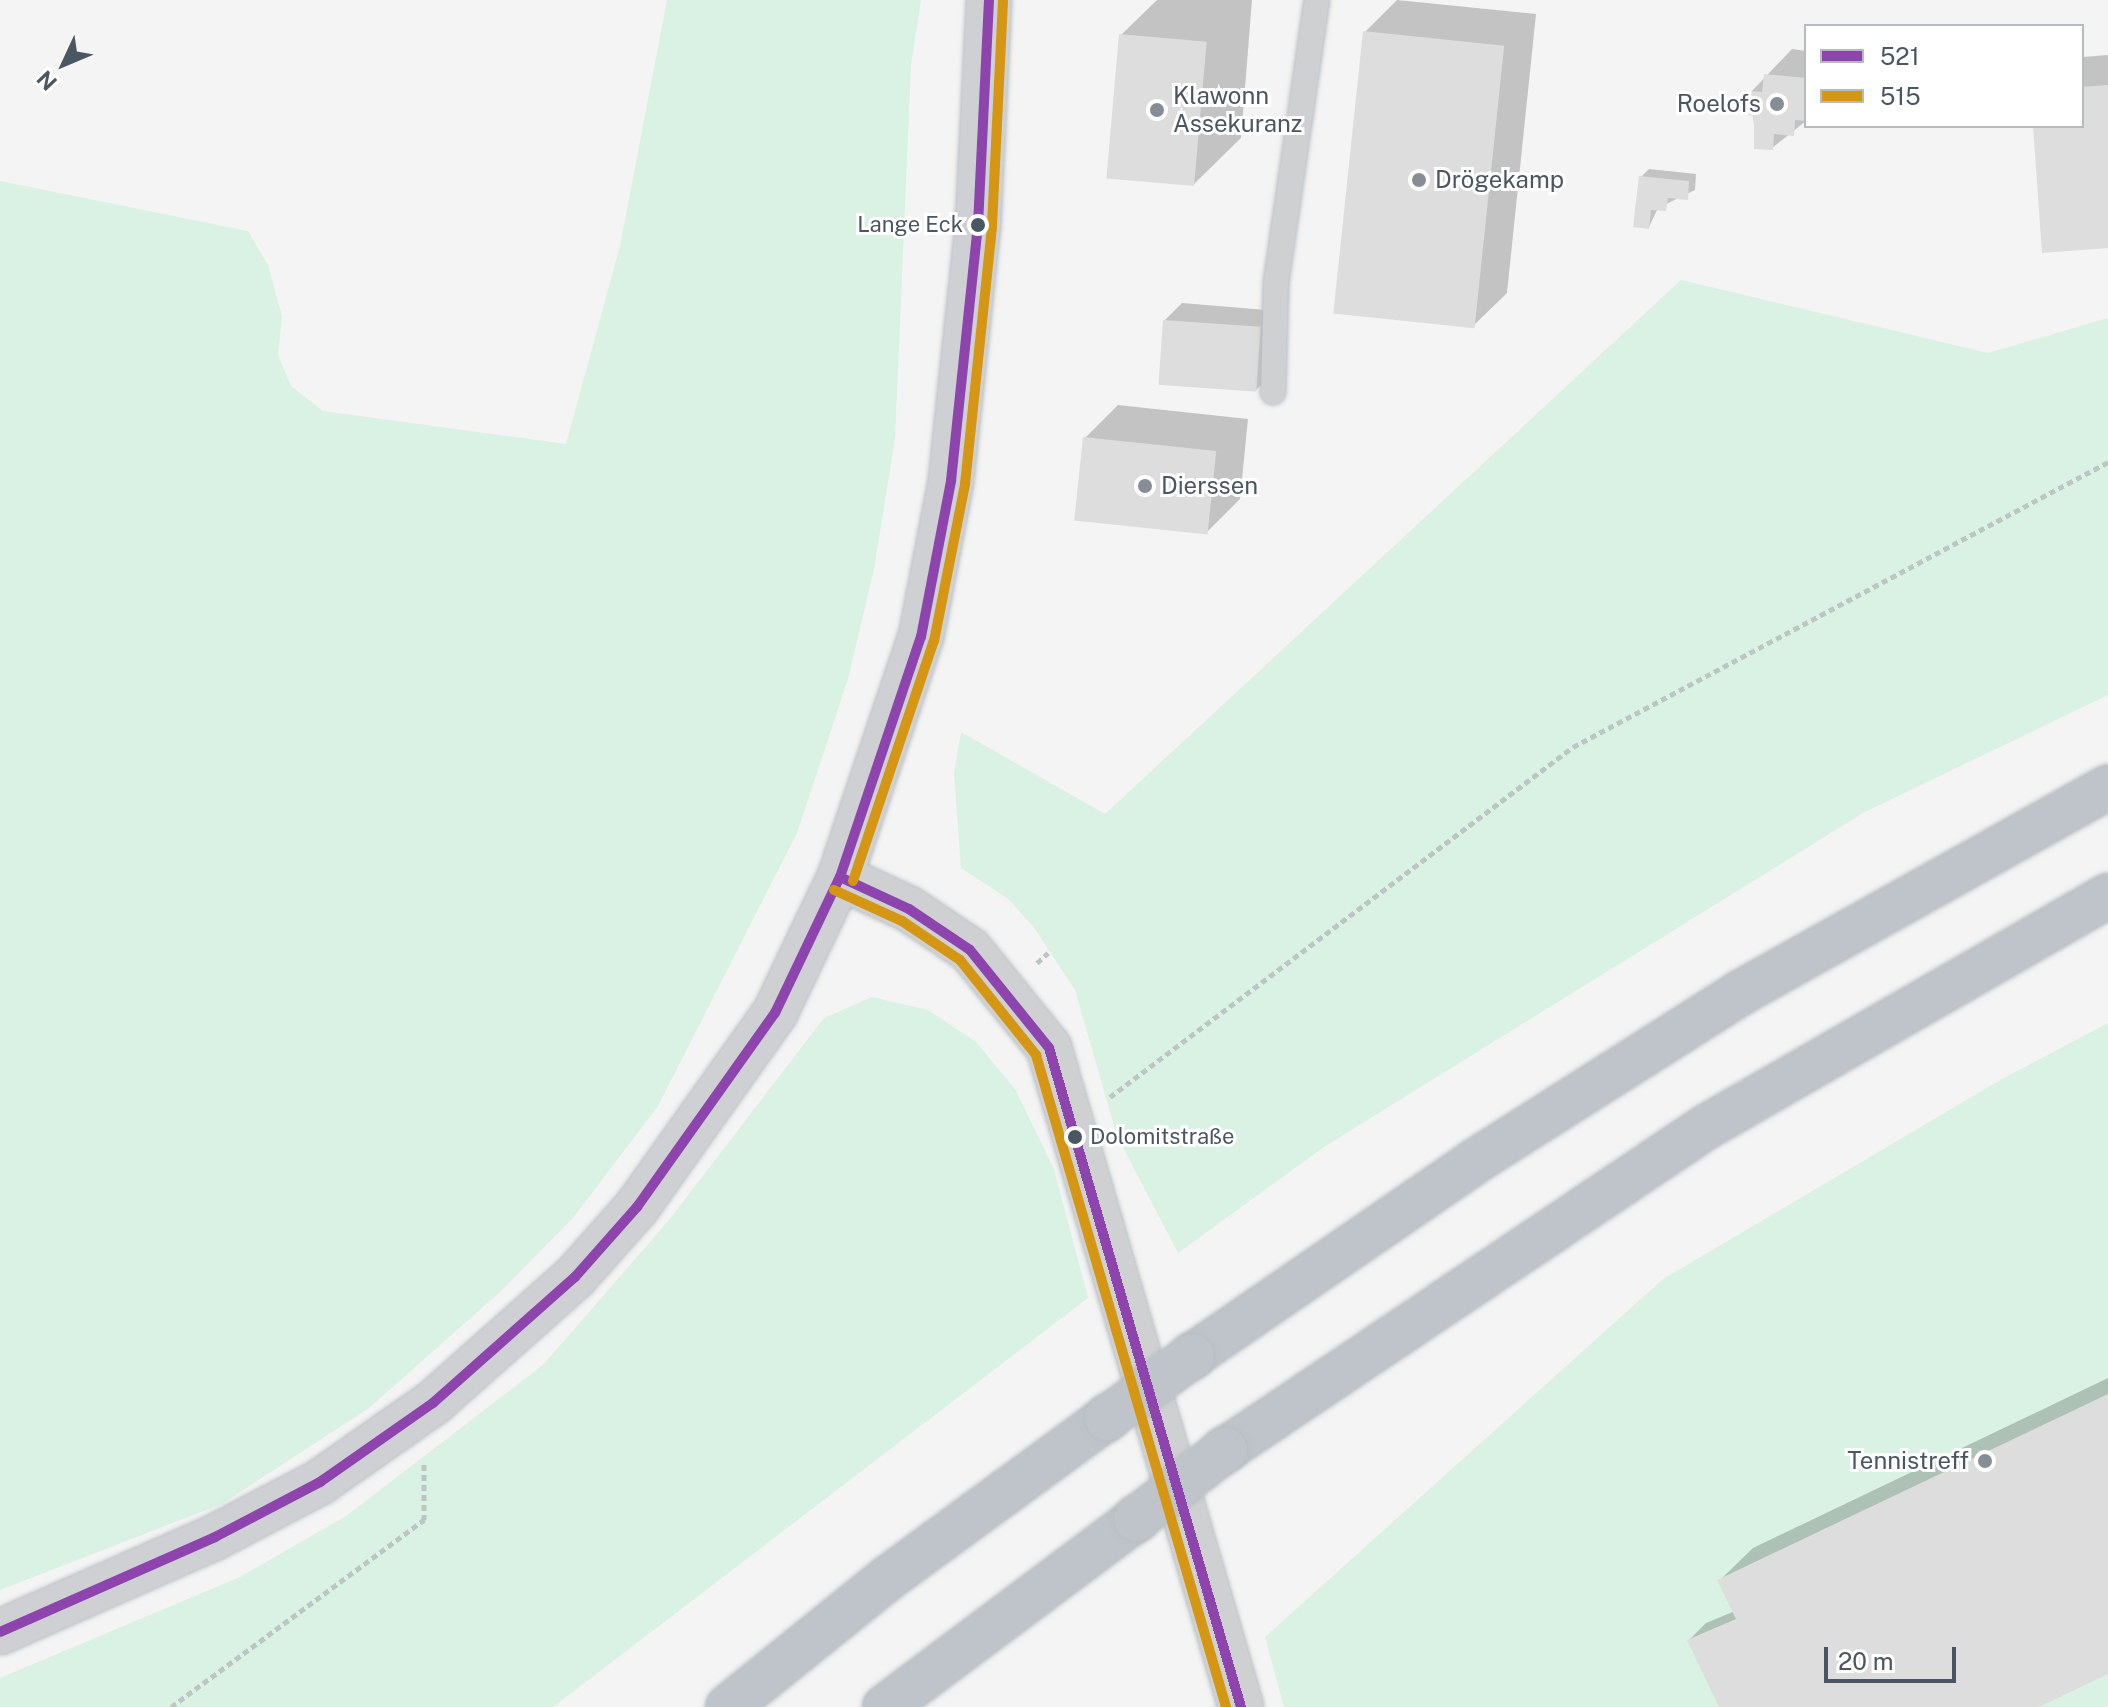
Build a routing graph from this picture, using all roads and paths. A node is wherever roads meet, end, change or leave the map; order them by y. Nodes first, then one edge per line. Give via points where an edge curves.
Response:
1 (989, 0) edge
2 (1317, 0) edge
3 (1273, 392) dead end
4 (2108, 462) edge
5 (2108, 787) edge
6 (840, 877) junction
7 (2108, 896) edge
8 (1074, 1124) junction
9 (404, 1423) junction
10 (0, 1632) edge
11 (171, 1707) edge
12 (728, 1707) edge
13 (885, 1707) edge
14 (1241, 1707) edge

1 - 6 street via 978,225 951,481 921,637
2 - 3 lane via 1276,283
4 - 8 path via 1573,747
5 - 12 highway, bridge via 1740,993 1474,1162 1107,1418 888,1578
6 - 8 street via 909,909 970,950 1049,1048
6 - 9 street via 775,1013 637,1207 523,1326
7 - 13 highway, bridge via 1706,1127 1225,1450
8 - 14 street
9 - 10 street via 320,1482 215,1537
9 - 11 path via 427,1468 424,1520

